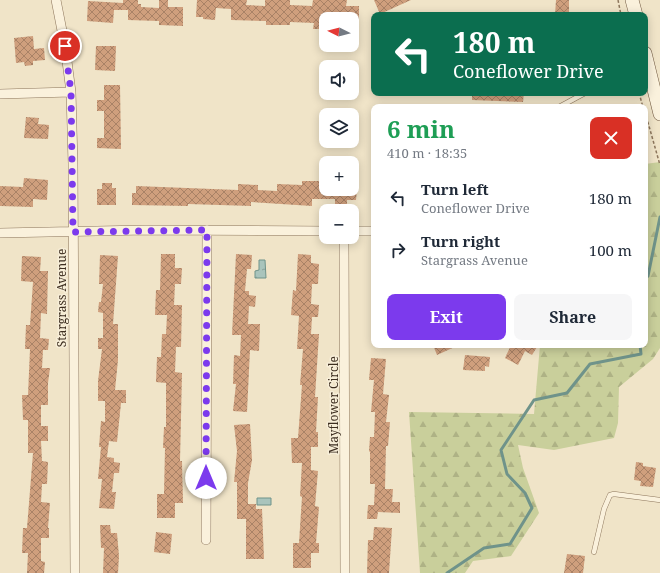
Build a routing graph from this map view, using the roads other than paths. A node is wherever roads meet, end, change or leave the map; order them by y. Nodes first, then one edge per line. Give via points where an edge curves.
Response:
1 (56, 0) edge
2 (632, 0) edge
3 (635, 12) edge
4 (648, 67) edge
5 (71, 92) junction
6 (0, 94) edge
7 (579, 96) edge
8 (565, 104) edge
9 (660, 114) edge
10 (207, 230) junction
11 (319, 231) edge
12 (359, 231) edge
13 (371, 231) edge
14 (73, 232) junction
15 (0, 233) edge
16 (344, 244) edge
17 (660, 500) edge
18 (206, 540) dead end
19 (594, 552) dead end
20 (75, 573) edge
21 (346, 573) edge

1 - 5 street, Stargrass Avenue
2 - 3 street
4 - 9 street
5 - 6 street
5 - 14 street, Stargrass Avenue
7 - 8 lane
10 - 11 street
10 - 14 street
10 - 18 street
12 - 13 street
14 - 15 street
14 - 20 street, Stargrass Avenue
16 - 21 street, Mayflower Circle
17 - 19 lane via 610,495

